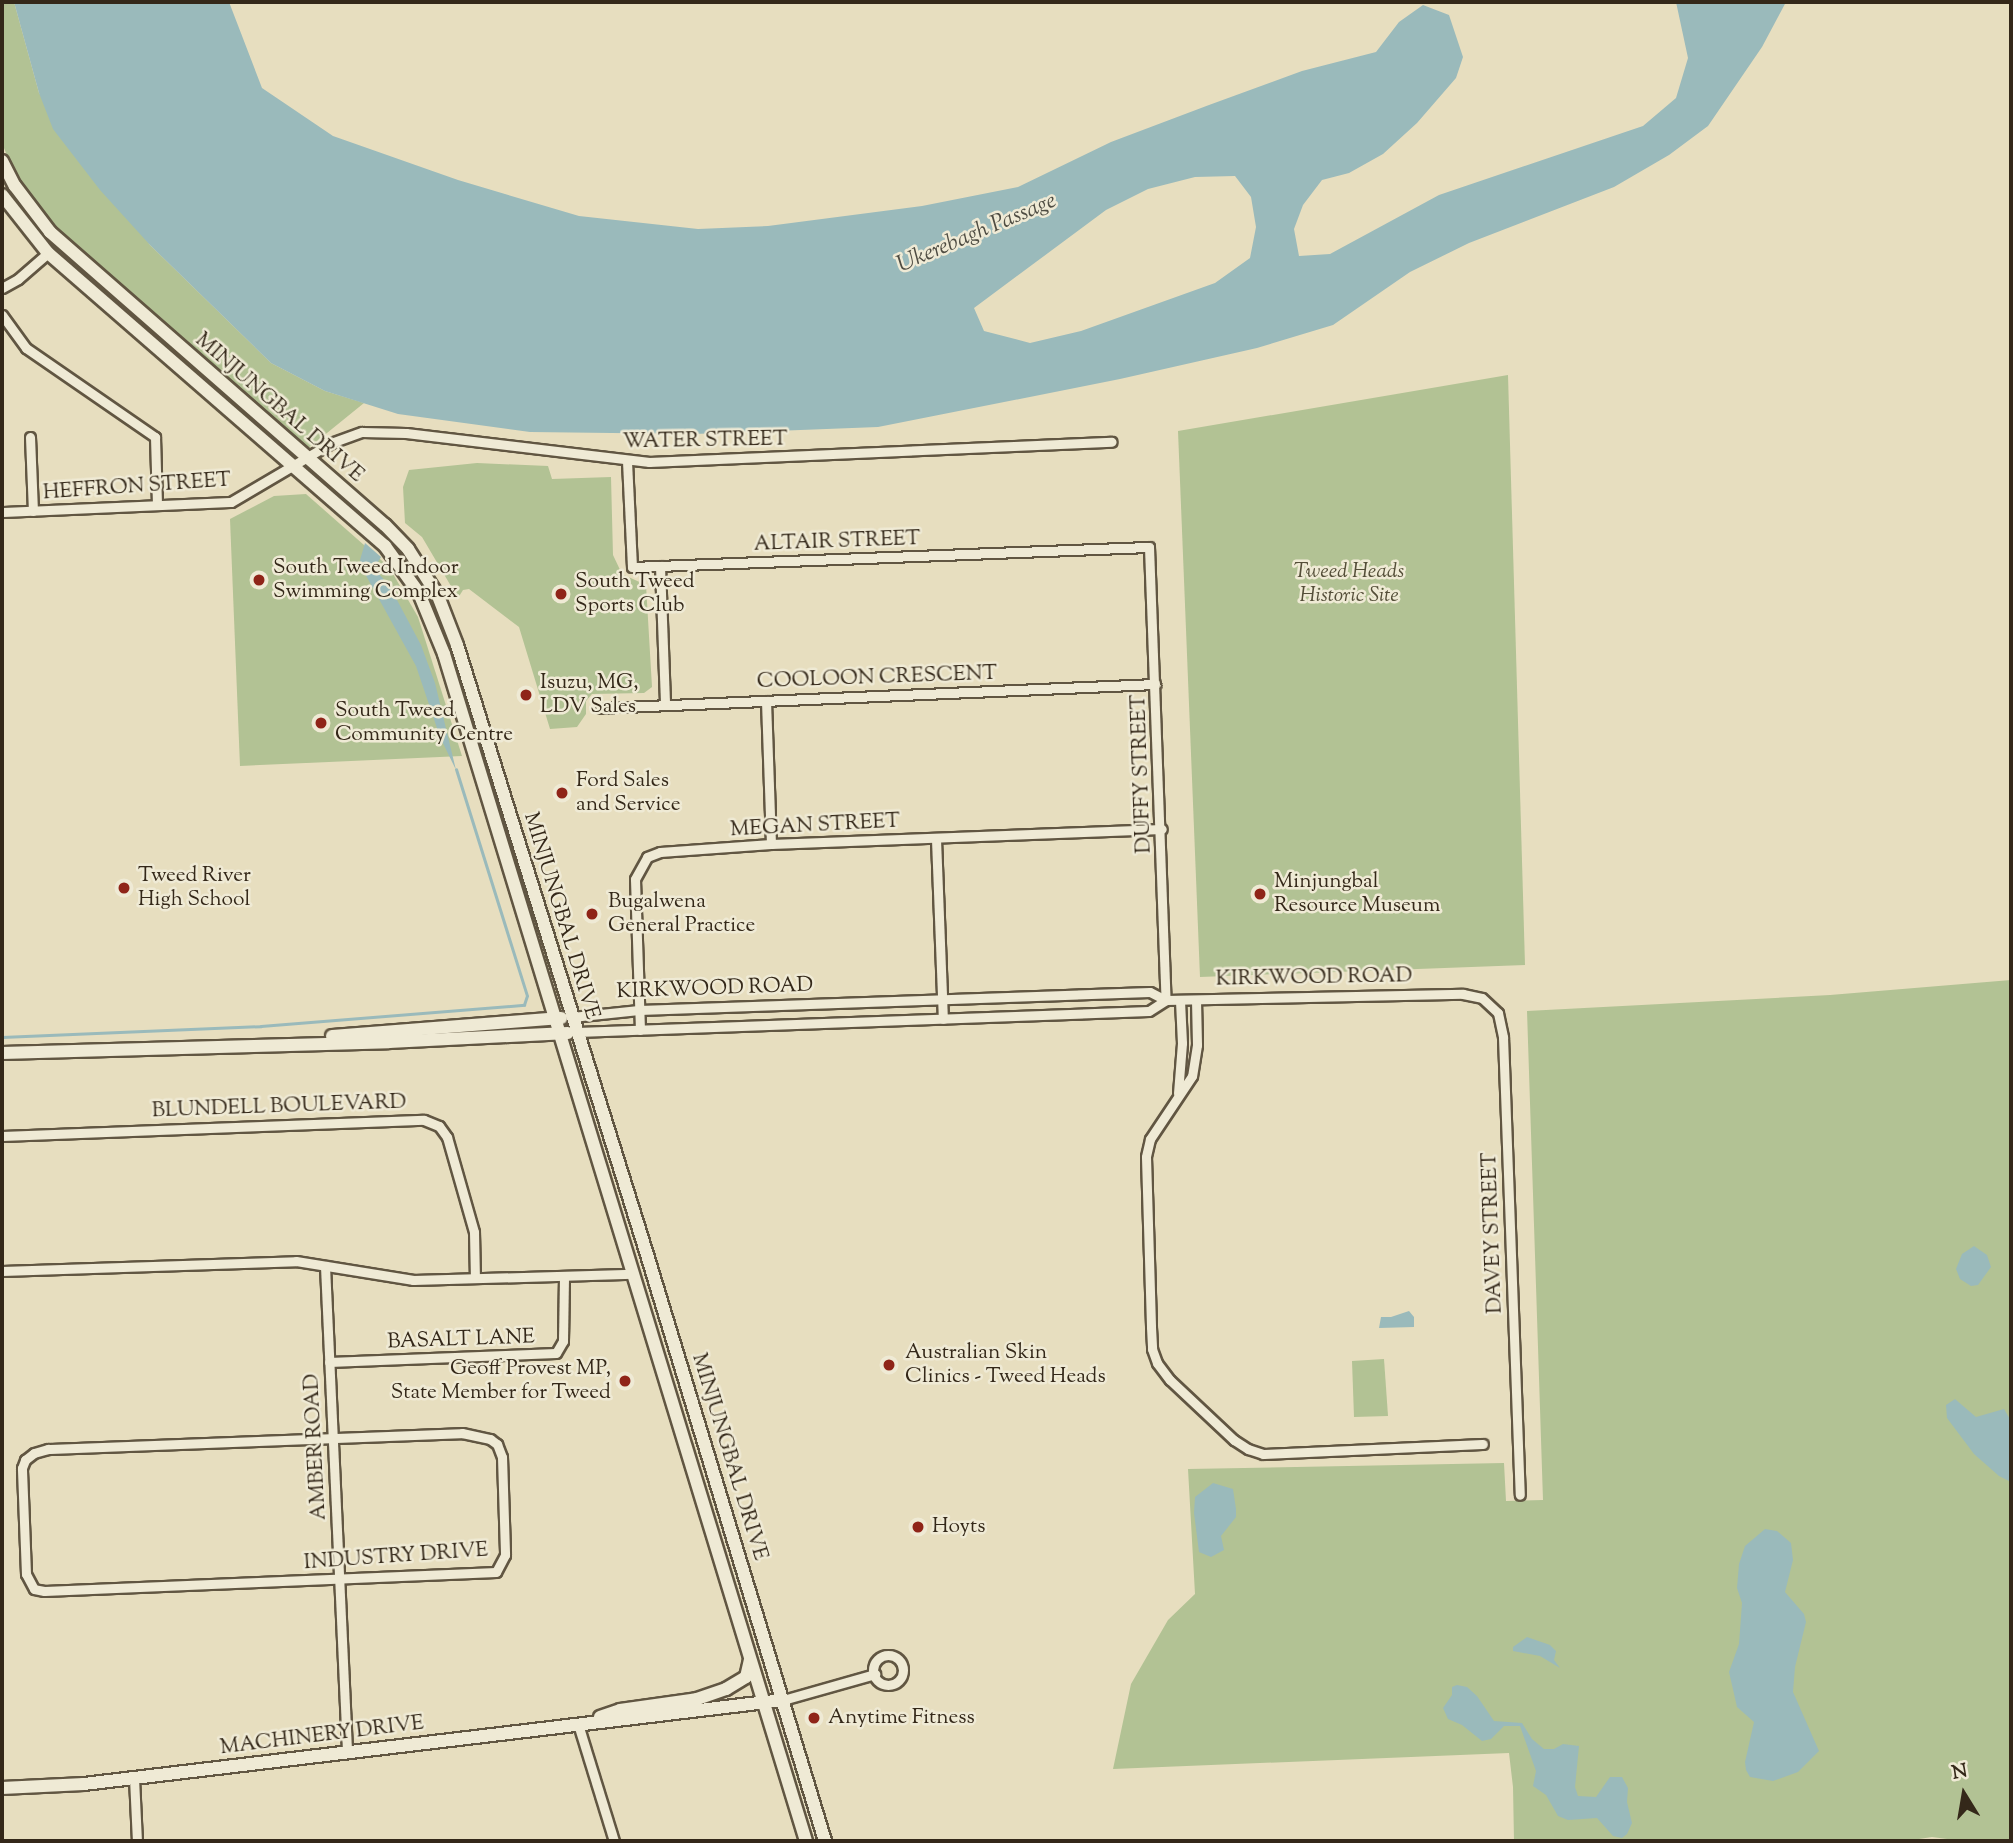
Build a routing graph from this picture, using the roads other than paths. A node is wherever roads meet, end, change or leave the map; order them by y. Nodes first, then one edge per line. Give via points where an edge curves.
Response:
1 (2, 161) edge
2 (2, 195) edge
3 (48, 253) junction
4 (2, 288) edge
5 (2, 315) edge
6 (30, 437) dead end
7 (1112, 442) dead end
8 (627, 461) junction
9 (300, 462) junction
10 (158, 505) junction
11 (33, 511) junction
12 (2, 512) edge
13 (1149, 547) joint
14 (660, 566) junction
15 (1155, 684) junction
16 (766, 701) junction
17 (665, 704) junction
18 (600, 708) dead end
19 (1162, 829) junction
20 (936, 839) junction
21 (771, 844) junction
22 (1462, 994) joint
23 (942, 999) junction
24 (1166, 1000) junction
25 (1180, 1000) junction
26 (1196, 1000) junction
27 (639, 1010) junction
28 (572, 1017) junction
29 (943, 1019) junction
30 (556, 1020) junction
31 (640, 1030) junction
32 (577, 1032) junction
33 (560, 1033) junction
34 (223, 1045) junction
35 (2, 1054) edge
36 (1178, 1094) junction
37 (2, 1136) edge
38 (325, 1266) junction
39 (2, 1271) edge
40 (633, 1274) junction
41 (653, 1275) junction
42 (564, 1276) junction
43 (475, 1278) junction
44 (329, 1362) junction
45 (334, 1439) junction
46 (1483, 1444) dead end
47 (1520, 1495) dead end
48 (339, 1580) junction
49 (750, 1658) junction
50 (874, 1674) dead end
51 (783, 1700) junction
52 (764, 1702) junction
53 (583, 1724) junction
54 (347, 1752) junction
55 (134, 1778) junction
56 (2, 1788) edge
57 (137, 1841) edge
58 (614, 1841) edge
59 (806, 1841) edge
60 (825, 1841) edge

1 - 9 main road, MINJUNGBAL DRIVE via 50,232
2 - 3 main road, MINJUNGBAL DRIVE
3 - 4 street
3 - 9 main road, MINJUNGBAL DRIVE
5 - 10 street via 26,348 155,437
6 - 11 street
7 - 8 street, WATER STREET
8 - 9 street, WATER STREET via 387,431 347,436
8 - 14 street, ALTAIR STREET via 632,567
9 - 10 street, HEFFRON STREET via 237,500
9 - 28 main road, MINJUNGBAL DRIVE via 385,525 408,549 438,596
9 - 30 main road, MINJUNGBAL DRIVE via 385,546 428,612
10 - 11 street, HEFFRON STREET
11 - 12 street, HEFFRON STREET
13 - 14 street, ALTAIR STREET
13 - 15 street, DUFFY STREET
14 - 17 street
15 - 16 street, COOLOON CRESCENT
15 - 19 street, DUFFY STREET
16 - 17 street, COOLOON CRESCENT
16 - 21 street
17 - 18 street, COOLOON CRESCENT
19 - 20 street, MEGAN STREET
19 - 24 street, DUFFY STREET
20 - 21 street, MEGAN STREET
20 - 23 street
21 - 27 street, MEGAN STREET via 660,852 647,857 635,878
22 - 26 street, KIRKWOOD ROAD
22 - 47 street, DAVEY STREET via 1492,1004 1503,1037
23 - 24 street, KIRKWOOD ROAD via 1150,992
23 - 27 street, KIRKWOOD ROAD
23 - 29 street
24 - 25 street, KIRKWOOD ROAD
24 - 29 street, KIRKWOOD ROAD via 1149,1011
25 - 26 street, KIRKWOOD ROAD
25 - 36 street
26 - 36 street via 1195,1064 1189,1082
27 - 28 street, KIRKWOOD ROAD
27 - 31 street, MEGAN STREET
28 - 30 main road, KIRKWOOD ROAD
28 - 32 main road, MINJUNGBAL DRIVE
29 - 31 street, KIRKWOOD ROAD
30 - 33 main road, MINJUNGBAL DRIVE
30 - 34 main road, KIRKWOOD ROAD
31 - 32 street, KIRKWOOD ROAD
32 - 33 main road, KIRKWOOD ROAD
32 - 41 main road, MINJUNGBAL DRIVE
33 - 34 main road, KIRKWOOD ROAD
33 - 40 main road, MINJUNGBAL DRIVE
34 - 35 main road, KIRKWOOD ROAD
36 - 46 street via 1150,1139 1146,1157 1152,1349 1170,1380 1234,1440 1263,1454
37 - 43 street, BLUNDELL BOULEVARD via 424,1120 439,1126 447,1137 474,1232
38 - 39 street via 296,1261
38 - 43 street via 413,1280
38 - 44 street, AMBER ROAD
40 - 41 main road
40 - 42 street
40 - 49 main road, MINJUNGBAL DRIVE
41 - 51 main road, MINJUNGBAL DRIVE
42 - 43 street
42 - 44 street, BASALT LANE via 563,1341 556,1353
44 - 45 street, AMBER ROAD
45 - 48 street, AMBER ROAD
45 - 48 street, INDUSTRY DRIVE via 480,1435 497,1444 502,1457 505,1555 496,1572
45 - 48 street, INDUSTRY DRIVE via 34,1453 22,1468 25,1561 28,1581 34,1589 44,1591
48 - 54 street, AMBER ROAD
49 - 52 main road, MINJUNGBAL DRIVE
49 - 53 main road, MACHINERY DRIVE via 746,1677 726,1689 697,1699 613,1712
50 - 51 street
51 - 52 main road, MACHINERY DRIVE
51 - 60 main road, MINJUNGBAL DRIVE
52 - 53 main road, MACHINERY DRIVE
52 - 59 main road, MINJUNGBAL DRIVE
53 - 54 main road, MACHINERY DRIVE
53 - 58 street
54 - 55 main road, MACHINERY DRIVE
55 - 56 main road, MACHINERY DRIVE
55 - 57 street

